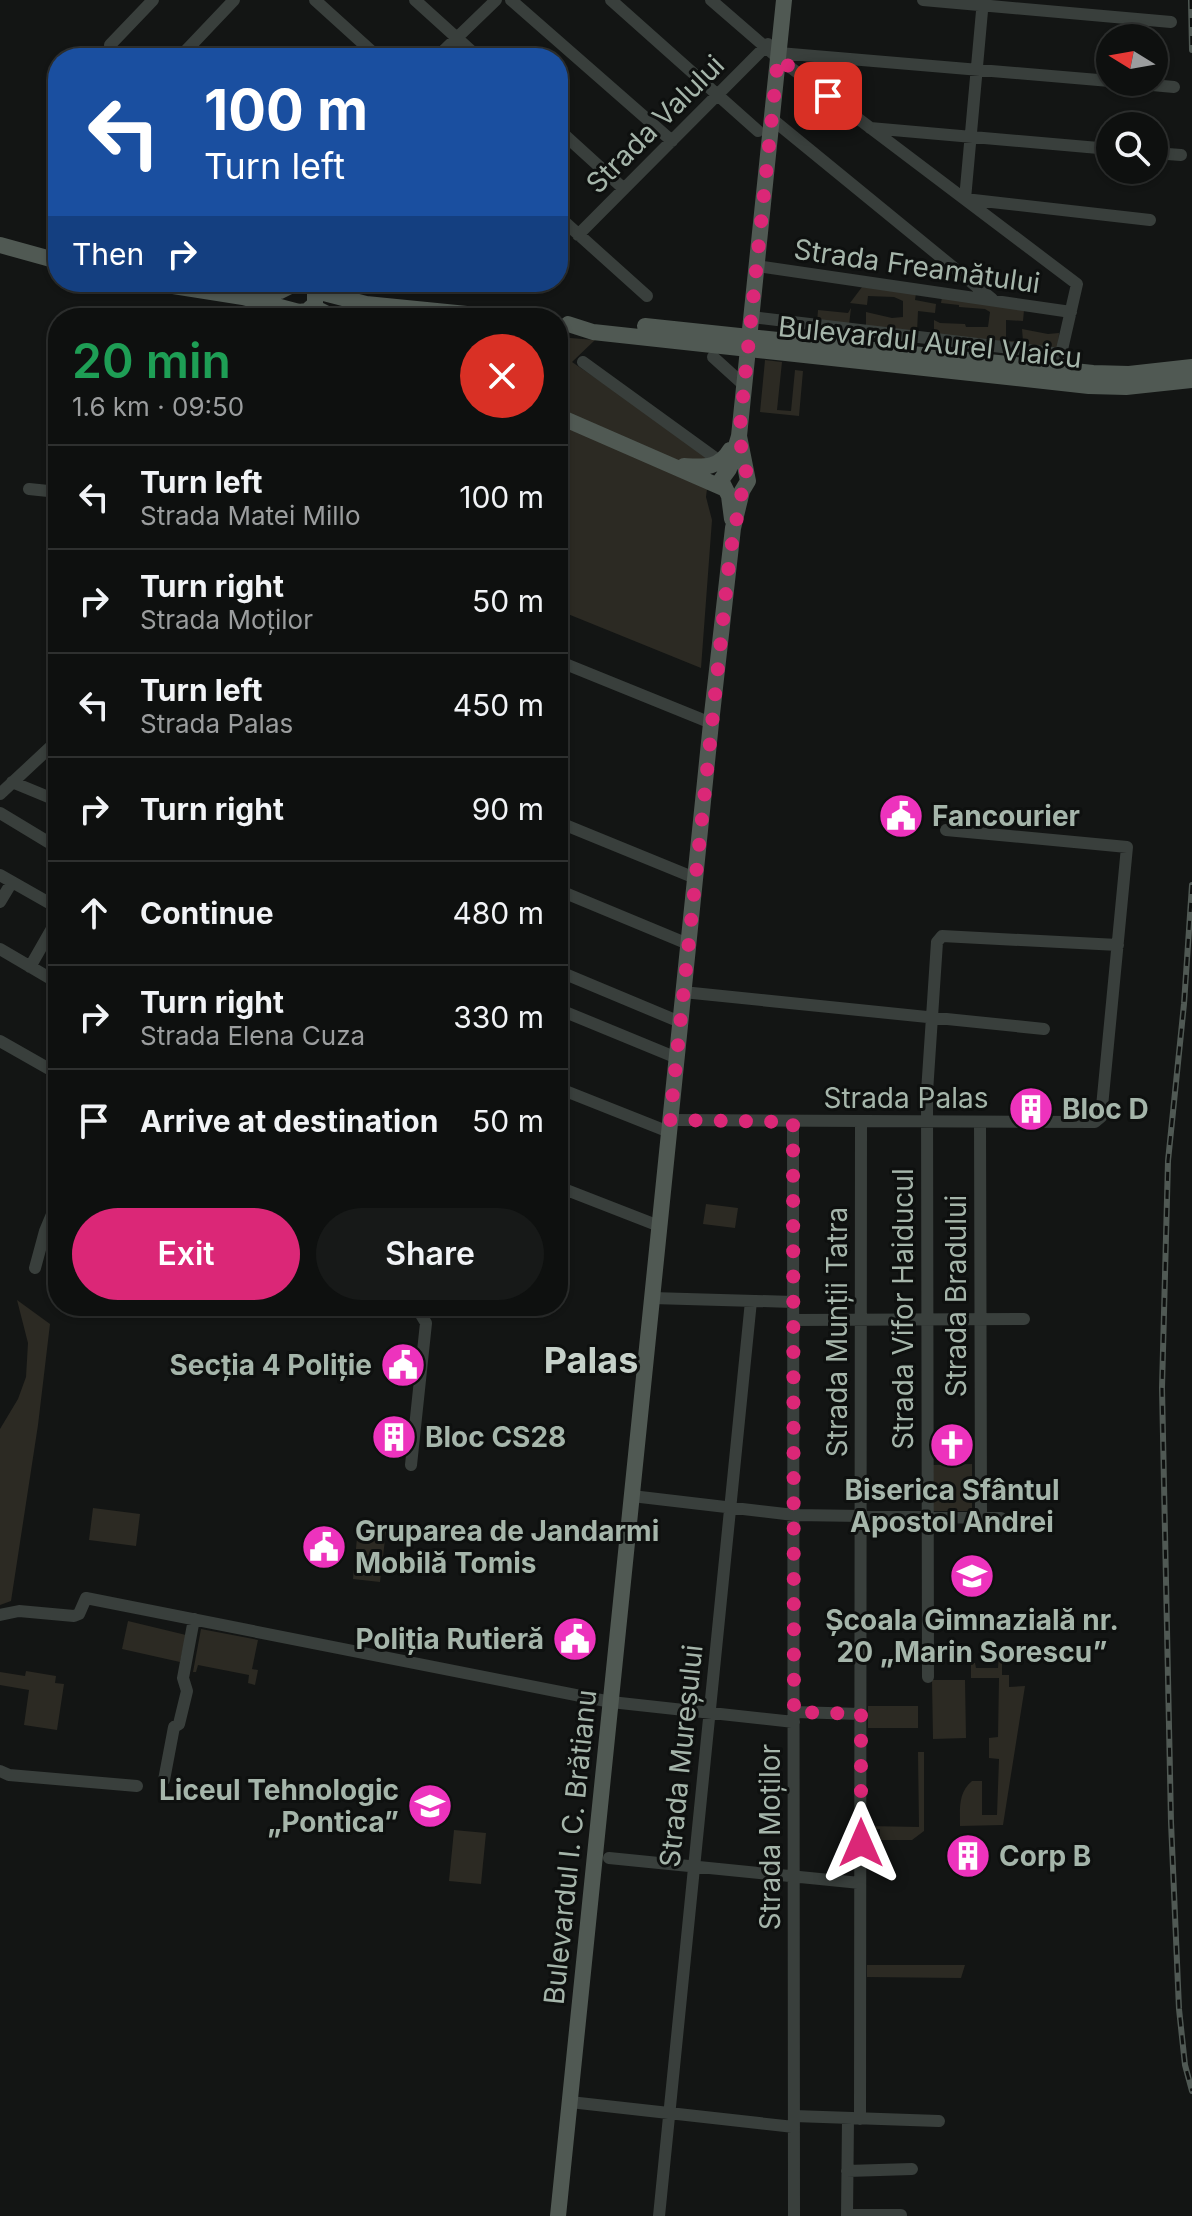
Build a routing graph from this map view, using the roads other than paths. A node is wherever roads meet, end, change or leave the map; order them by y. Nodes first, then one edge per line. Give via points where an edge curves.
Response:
1 (153, 0) edge
2 (234, 0) edge
3 (315, 0) edge
4 (415, 0) edge
5 (496, 0) edge
6 (511, 0) edge
7 (611, 0) edge
8 (711, 0) edge
9 (784, 0) edge
10 (923, 0) edge
11 (983, 3) edge
12 (1171, 22) dead end
13 (457, 38) junction
14 (110, 45) dead end
15 (188, 48) edge
16 (368, 48) edge
17 (446, 48) edge
18 (468, 48) edge
19 (566, 48) edge
20 (568, 50) edge
21 (774, 53) junction
22 (976, 70) junction
23 (1096, 80) edge
24 (1168, 86) edge
25 (1174, 87) dead end
26 (718, 95) junction
27 (772, 119) junction
28 (870, 128) junction
29 (758, 131) dead end
30 (970, 137) junction
31 (568, 138) edge
32 (672, 141) junction
33 (1096, 148) edge
34 (1168, 154) edge
35 (1181, 155) dead end
36 (624, 189) junction
37 (965, 199) junction
38 (1150, 220) dead end
39 (568, 226) edge
40 (578, 235) junction
41 (0, 245) edge
42 (48, 258) edge
43 (757, 266) junction
44 (211, 292) edge
45 (647, 296) dead end
46 (303, 297) edge
47 (994, 301) junction
48 (320, 308) edge
49 (406, 308) edge
50 (1071, 312) junction
51 (752, 317) junction
52 (568, 323) edge
53 (568, 324) edge
54 (713, 357) dead end
55 (583, 362) dead end
56 (1192, 367) edge
57 (1192, 380) edge
58 (745, 386) junction
59 (741, 419) junction
60 (568, 420) edge
61 (670, 466) junction
62 (730, 468) junction
63 (29, 489) dead end
64 (731, 490) junction
65 (48, 491) edge
66 (727, 579) junction
67 (568, 665) edge
68 (711, 723) junction
69 (48, 750) edge
70 (44, 754) junction
71 (48, 756) edge
72 (12, 782) junction
73 (0, 794) edge
74 (48, 797) edge
75 (0, 813) edge
76 (568, 826) edge
77 (946, 830) dead end
78 (48, 842) edge
79 (0, 875) edge
80 (695, 878) junction
81 (12, 882) junction
82 (568, 894) edge
83 (0, 902) edge
84 (48, 902) edge
85 (48, 936) edge
86 (688, 944) junction
87 (1118, 945) junction
88 (0, 949) edge
89 (30, 967) junction
90 (568, 975) edge
91 (48, 977) edge
92 (683, 992) junction
93 (568, 1013) edge
94 (931, 1018) junction
95 (680, 1022) junction
96 (1044, 1029) dead end
97 (0, 1041) edge
98 (677, 1058) junction
99 (48, 1068) edge
100 (568, 1091) edge
101 (793, 1122) junction
102 (861, 1122) junction
103 (927, 1122) junction
104 (980, 1122) junction
105 (669, 1126) junction
106 (568, 1191) edge
107 (659, 1226) junction
108 (48, 1230) edge
109 (35, 1268) dead end
110 (652, 1298) junction
111 (751, 1301) junction
112 (793, 1302) junction
113 (424, 1316) edge
114 (981, 1319) junction
115 (1024, 1319) dead end
116 (793, 1320) junction
117 (861, 1320) junction
118 (927, 1320) junction
119 (411, 1465) dead end
120 (632, 1496) junction
121 (730, 1507) junction
122 (794, 1515) junction
123 (861, 1516) junction
124 (927, 1517) junction
125 (981, 1518) junction
126 (1001, 1518) dead end
127 (0, 1615) edge
128 (194, 1619) junction
129 (928, 1677) dead end
130 (611, 1702) junction
131 (709, 1713) junction
132 (861, 1714) junction
133 (794, 1717) junction
134 (0, 1771) edge
135 (164, 1780) dead end
136 (137, 1786) dead end
137 (609, 1858) dead end
138 (693, 1866) junction
139 (794, 1876) junction
140 (860, 1883) junction
141 (570, 2102) junction
142 (669, 2113) junction
143 (854, 2118) junction
144 (794, 2121) junction
145 (939, 2121) dead end
146 (912, 2169) dead end
147 (847, 2171) junction
148 (901, 2215) edge
149 (558, 2216) edge
150 (659, 2216) edge
151 (794, 2216) edge
152 (847, 2216) edge

1 - 14 street
2 - 15 street
3 - 16 street
4 - 13 street
5 - 13 street
6 - 19 street
7 - 26 street
8 - 21 street
9 - 21 main road
10 - 11 street
11 - 12 street
11 - 22 street
13 - 17 street
13 - 18 street
20 - 32 street
21 - 22 street
21 - 26 street, Strada Valului
21 - 27 main road
21 - 28 street
22 - 23 street
22 - 30 street
24 - 25 street
26 - 29 street
26 - 32 street, Strada Valului
27 - 43 main road
27 - 47 street
28 - 30 street
28 - 37 street
30 - 33 street
30 - 37 street
31 - 36 street
32 - 36 street, Strada Valului
34 - 35 street
36 - 40 street, Strada Valului
37 - 38 street
37 - 50 street via 1077,284
39 - 40 street
40 - 45 street
41 - 42 main road
43 - 47 street, Strada Freamătului
43 - 51 main road
44 - 46 main road
46 - 48 main road
46 - 49 main road
47 - 50 street, Strada Freamătului
50 - 51 street via 1061,354
51 - 58 main road
52 - 56 main road, Bulevardul Aurel Vlaicu, bridge via 654,327 1093,373
53 - 57 main road, Bulevardul Aurel Vlaicu, bridge via 593,332 1039,381 1126,387
54 - 58 street
55 - 62 street
58 - 59 main road
59 - 62 main road
59 - 62 main road
60 - 61 main road
61 - 62 main road via 698,471
61 - 64 main road
61 - 66 main road via 718,497
62 - 64 main road via 722,476
62 - 64 main road via 748,481
63 - 65 street
64 - 66 main road, Bulevardul I. C. Brătianu
66 - 68 main road, Bulevardul I. C. Brătianu
67 - 68 street
68 - 80 main road, Bulevardul I. C. Brătianu
69 - 70 street
70 - 71 street
70 - 72 street
72 - 73 street
72 - 74 street
75 - 78 street
76 - 80 street
77 - 87 street via 1127,847
79 - 81 street
80 - 86 main road, Bulevardul I. C. Brătianu
81 - 83 street
81 - 84 street
82 - 86 street
85 - 89 street
86 - 92 main road, Bulevardul I. C. Brătianu
87 - 94 street, Strada Vifor Haiducul via 942,936 937,942
87 - 104 street, Strada Palas via 1101,1117 1095,1122
88 - 89 street
89 - 91 street
90 - 95 street
92 - 94 street
92 - 95 main road, Bulevardul I. C. Brătianu
93 - 98 street
94 - 96 street
94 - 103 street, Strada Vifor Haiducul
95 - 98 main road, Bulevardul I. C. Brătianu
97 - 99 street
98 - 105 main road, Bulevardul I. C. Brătianu
100 - 105 street
101 - 102 street, Strada Palas
101 - 105 street, Strada Palas
101 - 112 street, Strada Moților
102 - 103 street, Strada Palas
102 - 117 street, Strada Munții Tatra
103 - 104 street, Strada Palas
103 - 118 street, Strada Vifor Haiducul
104 - 114 street, Strada Bradului
105 - 107 main road, Bulevardul I. C. Brătianu
106 - 107 street
107 - 110 main road, Bulevardul I. C. Brătianu
108 - 109 street
110 - 111 street
110 - 120 main road, Bulevardul I. C. Brătianu
111 - 112 street
111 - 121 street, Strada Mureșului
112 - 116 street, Strada Moților
113 - 119 street
114 - 115 street
114 - 118 street
114 - 125 street, Strada Bradului
116 - 117 street
116 - 122 street, Strada Moților
117 - 118 street
117 - 123 street, Strada Munții Tatra
118 - 124 street, Strada Vifor Haiducul
120 - 121 street
120 - 130 main road, Bulevardul I. C. Brătianu
121 - 122 street
121 - 131 street, Strada Mureșului
122 - 123 street
122 - 133 street, Strada Moților
123 - 124 street
123 - 132 street, Strada Munții Tatra
124 - 125 street
124 - 129 street, Strada Vifor Haiducul
125 - 126 street
127 - 128 street via 19,1611 74,1616 86,1598
128 - 130 street
128 - 135 street via 183,1678 187,1691
130 - 131 street
130 - 141 main road, Bulevardul I. C. Brătianu
131 - 133 street
131 - 138 street, Strada Mureșului
132 - 133 street
132 - 140 street, Strada Munții Tatra
133 - 139 street, Strada Moților
134 - 136 street
137 - 138 street
138 - 139 street
138 - 142 street, Strada Mureșului
139 - 140 street
139 - 144 street, Strada Moților
140 - 143 street, Strada Munții Tatra
141 - 142 street
141 - 149 main road, Bulevardul I. C. Brătianu
142 - 144 street
142 - 150 street, Strada Mureșului
143 - 144 street
143 - 145 street
143 - 147 street, Strada Munții Tatra
144 - 151 street, Strada Moților
146 - 147 street
147 - 152 street, Strada Munții Tatra
148 - 152 street

